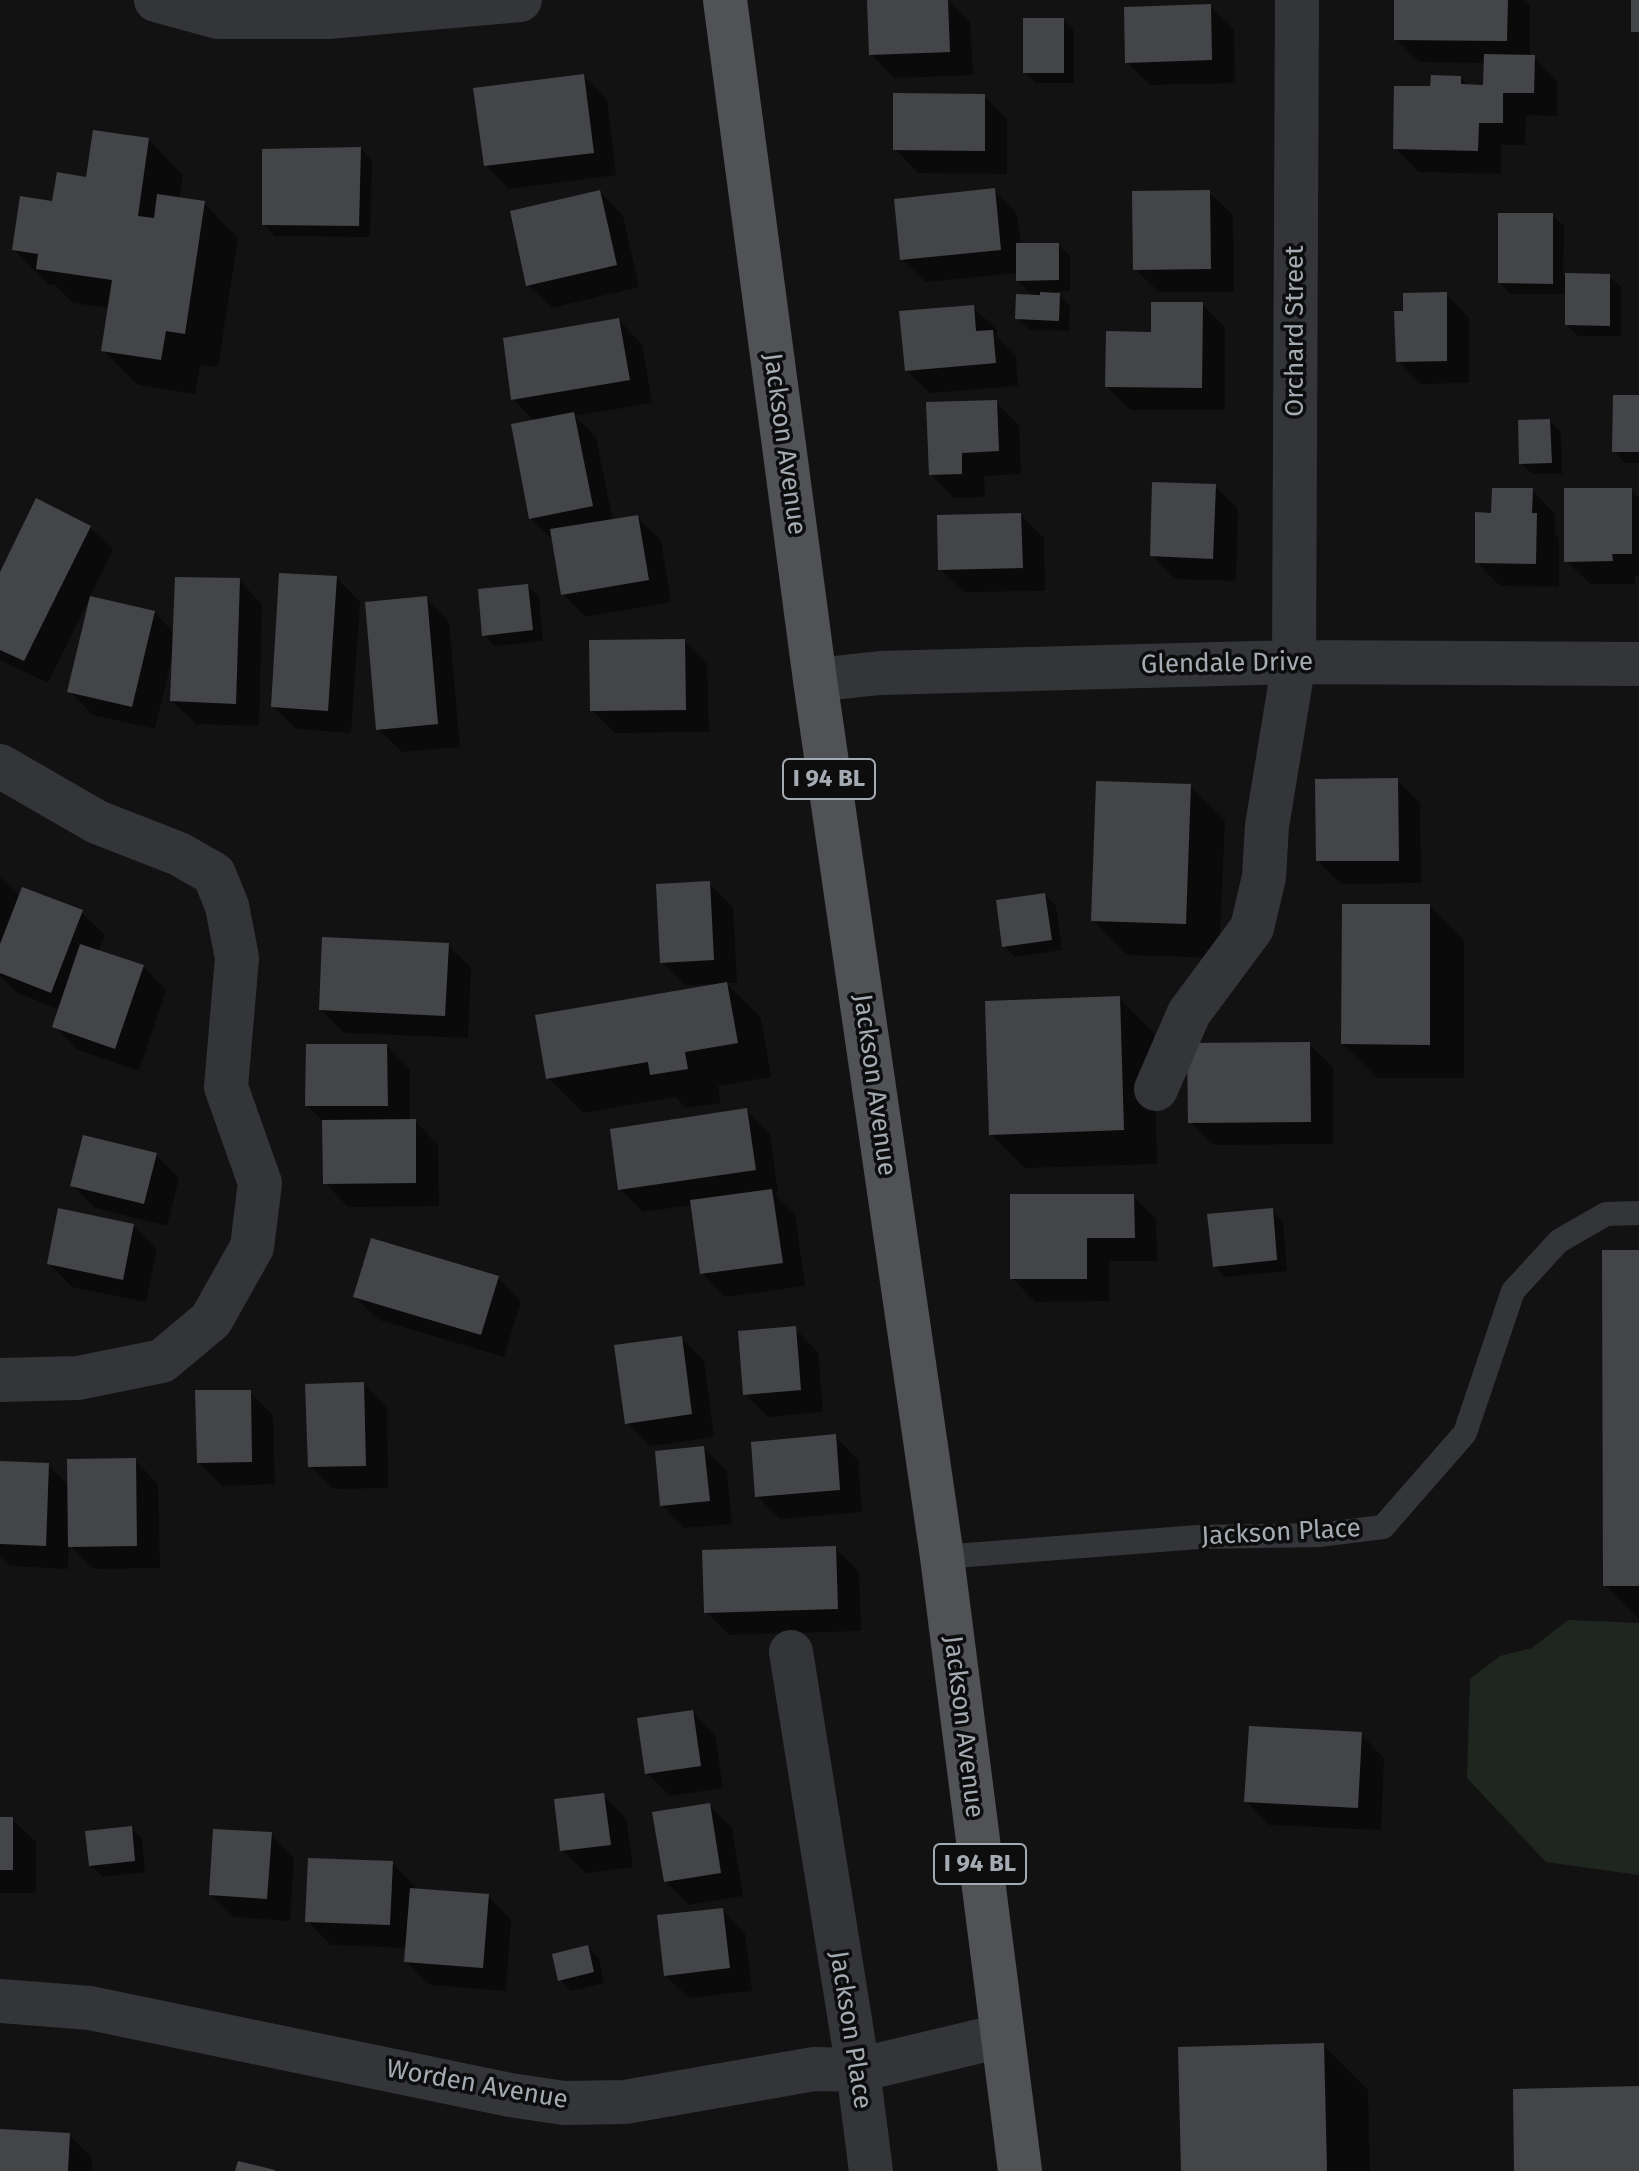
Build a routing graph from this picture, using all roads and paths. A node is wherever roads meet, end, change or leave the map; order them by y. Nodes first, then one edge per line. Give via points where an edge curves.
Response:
1 (156, 0) edge
2 (520, 0) edge
3 (725, 0) edge
4 (1297, 0) edge
5 (1294, 662) junction
6 (1639, 664) edge
7 (815, 680) junction
8 (0, 766) edge
9 (1156, 1089) dead end
10 (1639, 1213) edge
11 (0, 1380) edge
12 (942, 1557) junction
13 (791, 1652) dead end
14 (0, 2001) edge
15 (1001, 2036) junction
16 (858, 2070) junction
17 (871, 2171) edge
18 (1020, 2171) edge

1 - 2 street via 218,17 328,17
3 - 7 main road, Jackson Avenue / I 94 BL
4 - 5 street, Orchard Street
5 - 6 street, Glendale Drive
5 - 7 street, Glendale Drive via 880,673
5 - 9 street, Orchard Street via 1252,928 1189,1013
7 - 12 main road, Jackson Avenue / I 94 BL
8 - 11 street via 97,822 179,854 214,874 227,906 237,958 226,1087 260,1183 252,1247 211,1320 162,1361 78,1378
10 - 12 lane, Jackson Place via 1606,1214 1559,1241 1513,1291 1465,1433 1383,1527
12 - 15 main road, Jackson Avenue / I 94 BL
13 - 16 street, Jackson Place
14 - 16 street, Worden Avenue via 90,2008 564,2103 625,2102 814,2069
15 - 16 street, Worden Avenue
15 - 18 main road, Jackson Avenue / I 94 BL
16 - 17 street, Jackson Place

